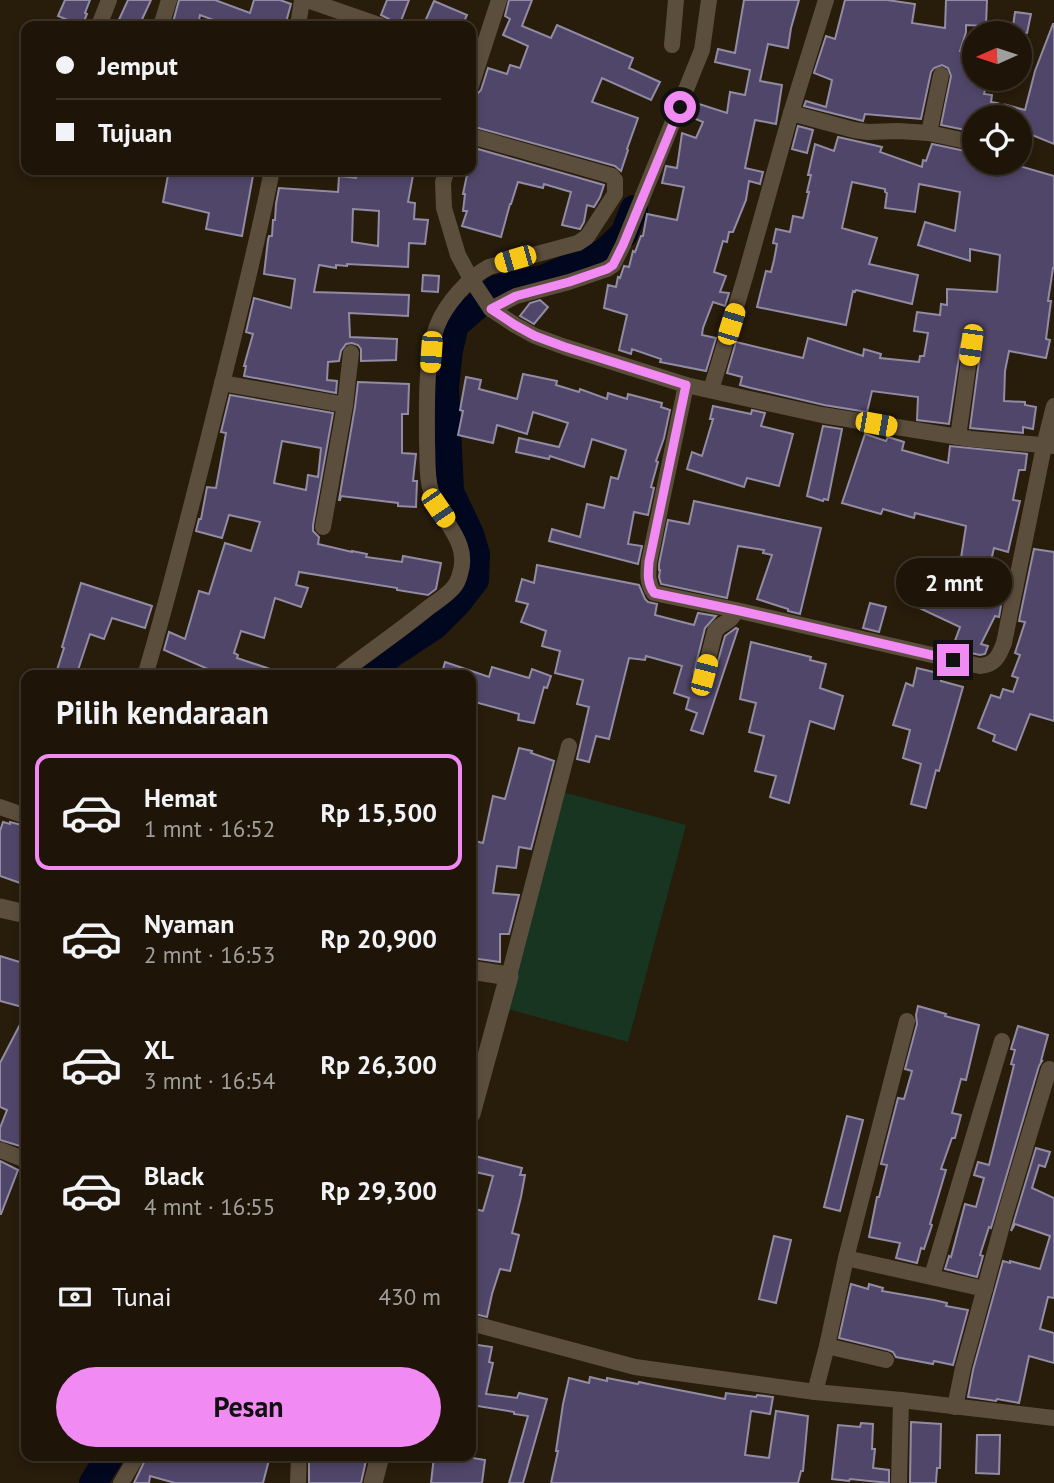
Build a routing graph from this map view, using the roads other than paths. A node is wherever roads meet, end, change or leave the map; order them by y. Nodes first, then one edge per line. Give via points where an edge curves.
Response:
1 (109, 0) edge
2 (169, 0) edge
3 (302, 0) edge
4 (307, 0) edge
5 (499, 0) edge
6 (676, 0) edge
7 (709, 0) edge
8 (826, 0) edge
9 (101, 21) edge
10 (163, 21) edge
11 (299, 21) edge
12 (368, 21) edge
13 (671, 45) dead end
14 (476, 54) edge
15 (941, 75) dead end
16 (791, 113) junction
17 (929, 133) junction
18 (476, 137) edge
19 (962, 140) edge
20 (271, 175) edge
21 (445, 175) edge
22 (472, 281) junction
23 (490, 307) junction
24 (971, 345) dead end
25 (351, 353) dead end
26 (222, 383) junction
27 (686, 385) junction
28 (711, 390) junction
29 (345, 404) junction
30 (1054, 406) edge
31 (958, 437) junction
32 (1049, 446) edge
33 (323, 527) dead end
34 (736, 610) junction
35 (147, 670) edge
36 (346, 670) edge
37 (704, 675) dead end
38 (569, 746) dead end
39 (0, 807) edge
40 (21, 814) edge
41 (0, 908) edge
42 (21, 913) edge
43 (476, 971) edge
44 (509, 976) junction
45 (907, 1021) dead end
46 (1002, 1041) dead end
47 (1049, 1069) dead end
48 (476, 1096) edge
49 (0, 1150) edge
50 (21, 1158) edge
51 (846, 1258) junction
52 (932, 1276) junction
53 (985, 1289) junction
54 (476, 1324) edge
55 (827, 1346) junction
56 (886, 1360) dead end
57 (815, 1392) junction
58 (901, 1400) junction
59 (956, 1407) junction
60 (1054, 1418) edge
61 (134, 1461) edge
62 (299, 1461) edge
63 (379, 1461) edge
64 (121, 1483) edge
65 (298, 1483) edge
66 (373, 1483) edge
67 (899, 1483) edge

1 - 9 street
2 - 10 street
3 - 11 street
4 - 12 street
5 - 14 street
6 - 13 street
7 - 23 street via 699,61 613,265
8 - 16 street
15 - 17 street
16 - 17 street via 854,130
16 - 28 street
17 - 19 street
18 - 22 street via 612,176 616,186 611,202 583,240 489,267
20 - 26 street
21 - 22 street via 444,208 458,255
22 - 23 street
22 - 36 street via 443,312 436,328 428,385 430,491 458,539 463,562 460,575 454,588
23 - 27 street via 535,336
24 - 31 street
25 - 29 street
26 - 29 street
26 - 35 street
27 - 28 street
27 - 34 street via 648,579 654,593 662,596
28 - 31 street via 822,415
29 - 33 street
30 - 32 street
31 - 32 street
32 - 34 street via 1004,643 988,666
34 - 37 street via 730,621 715,631
38 - 44 street
39 - 40 street
41 - 42 street
43 - 44 street
44 - 48 street
45 - 51 street
46 - 52 street
47 - 53 street
49 - 50 street
51 - 52 street
51 - 55 street
52 - 53 street
53 - 59 street
54 - 57 street via 635,1367
55 - 56 street
55 - 57 street
57 - 58 street
58 - 59 street
58 - 67 street
59 - 60 street
61 - 64 street
62 - 65 street
63 - 66 street

